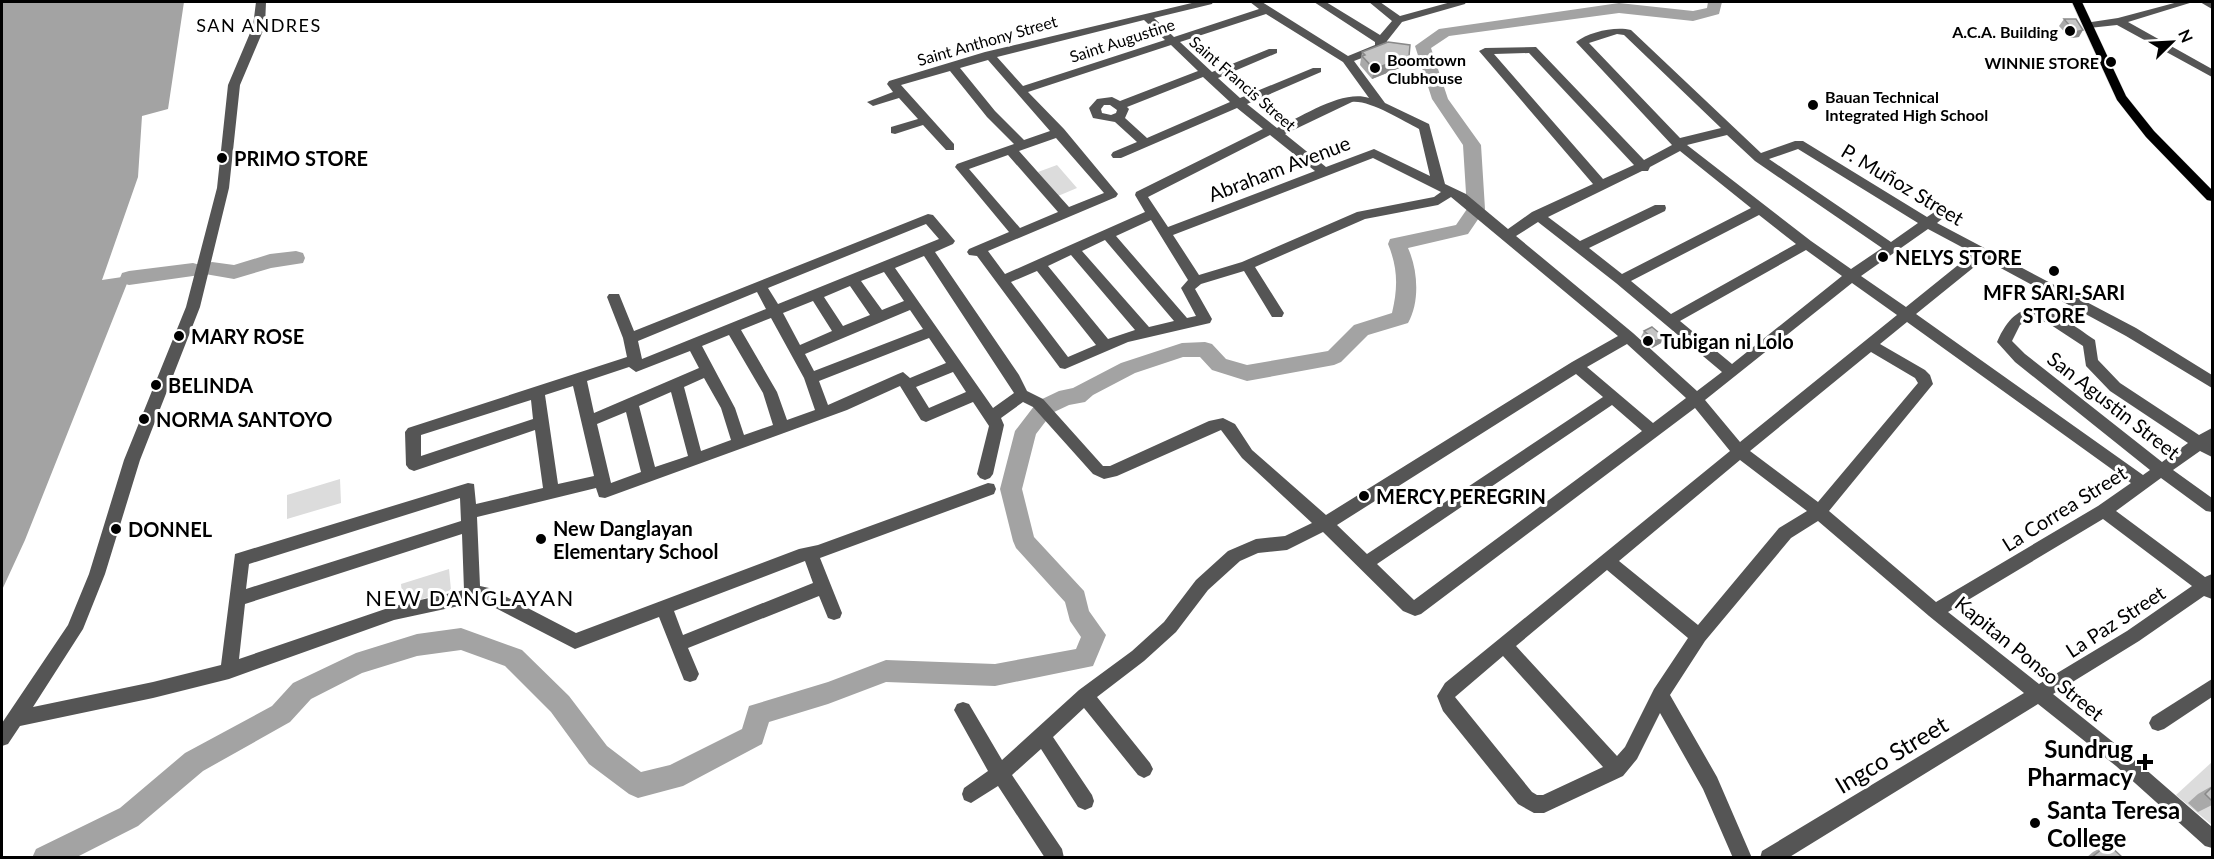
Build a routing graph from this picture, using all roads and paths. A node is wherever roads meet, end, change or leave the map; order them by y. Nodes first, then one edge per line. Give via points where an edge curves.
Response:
1 (261, 2) edge
2 (1208, 2) edge
3 (1319, 2) edge
4 (1374, 2) edge
5 (1461, 2) edge
6 (2077, 2) edge
7 (2188, 2) edge
8 (2205, 2) edge
9 (1260, 4) edge
10 (1433, 5) edge
11 (2212, 6) edge
12 (1146, 16) junction
13 (1398, 20) junction
14 (2119, 21) junction
15 (2089, 25) junction
16 (1381, 41) junction
17 (1171, 42) junction
18 (1273, 51) dead end
19 (989, 54) junction
20 (1347, 60) junction
21 (952, 66) junction
22 (1317, 70) dead end
23 (2212, 74) edge
24 (1206, 75) junction
25 (1020, 91) junction
26 (901, 93) junction
27 (873, 102) dead end
28 (1238, 103) junction
29 (1381, 106) junction
30 (926, 120) junction
31 (895, 130) dead end
32 (1730, 130) junction
33 (1060, 132) junction
34 (1273, 132) junction
35 (1144, 143) junction
36 (1678, 145) junction
37 (950, 147) dead end
38 (1015, 147) junction
39 (1117, 155) dead end
40 (1759, 158) junction
41 (1644, 168) junction
42 (1323, 171) junction
43 (1602, 186) junction
44 (1444, 190) junction
45 (2212, 197) edge
46 (1660, 208) dead end
47 (1760, 209) junction
48 (1944, 212) dead end
49 (1066, 213) junction
50 (1153, 214) junction
51 (1537, 215) junction
52 (1927, 223) junction
53 (1017, 233) junction
54 (1165, 233) junction
55 (1108, 235) junction
56 (1508, 235) junction
57 (1806, 244) junction
58 (1580, 247) junction
59 (1891, 248) junction
60 (926, 249) junction
61 (1073, 249) junction
62 (1981, 254) junction
63 (1039, 264) junction
64 (886, 265) junction
65 (1247, 265) junction
66 (1851, 276) junction
67 (852, 279) junction
68 (1003, 280) junction
69 (1621, 280) junction
70 (1196, 281) junction
71 (760, 285) junction
72 (815, 294) junction
73 (614, 297) dead end
74 (913, 303) junction
75 (774, 310) junction
76 (1277, 313) dead end
77 (1907, 314) junction
78 (880, 318) junction
79 (1670, 321) junction
80 (1184, 324) junction
81 (732, 328) junction
82 (931, 331) junction
83 (1144, 332) junction
84 (841, 334) junction
85 (1628, 337) junction
86 (630, 338) junction
87 (693, 343) junction
88 (1869, 344) junction
89 (1106, 347) junction
90 (796, 352) junction
91 (635, 360) junction
92 (956, 365) junction
93 (1578, 366) junction
94 (708, 370) junction
95 (1732, 372) junction
96 (579, 378) junction
97 (811, 378) junction
98 (2212, 382) edge
99 (676, 384) junction
100 (907, 386) junction
101 (537, 392) junction
102 (975, 395) junction
103 (1022, 395) junction
104 (1612, 398) junction
105 (1695, 398) junction
106 (631, 404) junction
107 (823, 411) junction
108 (993, 416) junction
109 (542, 422) junction
110 (588, 422) junction
111 (782, 428) junction
112 (1651, 430) junction
113 (739, 443) junction
114 (2208, 443) edge
115 (1739, 451) junction
116 (696, 459) junction
117 (2160, 469) junction
118 (650, 476) junction
119 (601, 480) junction
120 (2142, 483) junction
121 (551, 491) junction
122 (2212, 506) edge
123 (2104, 511) junction
124 (1819, 512) junction
125 (469, 519) junction
126 (1325, 524) junction
127 (810, 554) junction
128 (1606, 560) junction
129 (1365, 564) junction
130 (823, 587) junction
131 (2210, 587) edge
132 (472, 595) junction
133 (236, 599) junction
134 (664, 607) junction
135 (1935, 611) junction
136 (834, 613) dead end
137 (1699, 636) junction
138 (679, 644) junction
139 (1504, 645) junction
140 (229, 671) junction
141 (690, 674) dead end
142 (2212, 687) edge
143 (2039, 694) junction
144 (1660, 695) junction
145 (1085, 696) junction
146 (963, 710) dead end
147 (14, 719) junction
148 (2158, 723) dead end
149 (1042, 735) junction
150 (2, 738) edge
151 (1144, 769) dead end
152 (1617, 770) junction
153 (1000, 774) junction
154 (970, 794) dead end
155 (1085, 801) dead end
156 (2212, 839) edge
157 (1055, 856) dead end
158 (1743, 858) edge
159 (1768, 858) edge

1 - 147 street via 260,27 234,85 223,188 193,307 132,460 97,574 75,629
2 - 12 street, Saint Anthony Street
3 - 16 street
4 - 13 street
5 - 10 street
6 - 15 main road
7 - 14 street
8 - 11 street
9 - 17 street, Saint Augustine
9 - 20 street
10 - 13 street
12 - 17 street, Saint Francis Street
12 - 19 street, Saint Anthony Street
13 - 16 street
14 - 15 street
14 - 23 street
15 - 45 main road via 2112,79 2134,114
16 - 20 street via 1382,46
17 - 24 street, Saint Francis Street
17 - 25 street, Saint Augustine
18 - 24 street
19 - 21 street, Saint Anthony Street
19 - 25 street
20 - 29 street
21 - 26 street, Saint Anthony Street via 893,84
21 - 38 street
22 - 28 street
24 - 28 street, Saint Francis Street
24 - 35 street via 1119,111
25 - 33 street
26 - 27 street
26 - 30 street
28 - 34 street, Saint Francis Street
28 - 35 street
29 - 34 street via 1349,99
29 - 44 street via 1425,127
30 - 31 street
30 - 37 street
32 - 36 street
32 - 36 street via 1626,32 1616,31 1582,42
32 - 40 street
33 - 38 street
33 - 49 street via 1112,194
34 - 42 street, Saint Francis Street
34 - 50 street via 1141,195
35 - 39 street
36 - 41 street
36 - 47 street
38 - 49 street
38 - 53 street via 960,167
40 - 52 street, P. Muñoz Street via 1799,144
40 - 59 street
41 - 43 street
41 - 43 street via 1532,49 1485,51
42 - 44 street, Abraham Avenue via 1374,153
42 - 54 street, Abraham Avenue
43 - 51 street
44 - 56 street, Abraham Avenue via 1461,197
44 - 65 street via 1437,201 1362,215
46 - 58 street
47 - 57 street
47 - 69 street
48 - 52 street
49 - 53 street
50 - 54 street
50 - 55 street
51 - 56 street
51 - 58 street
52 - 59 street
52 - 62 street, P. Muñoz Street
53 - 68 street via 977,251
54 - 70 street
55 - 61 street
55 - 80 street
56 - 85 street, Abraham Avenue
57 - 66 street
57 - 79 street
58 - 69 street
59 - 66 street
60 - 64 street
60 - 71 street via 948,241 928,218
60 - 103 street
61 - 63 street
61 - 83 street
62 - 77 street
62 - 98 street, P. Muñoz Street via 2131,332
63 - 68 street
63 - 89 street
64 - 67 street
64 - 74 street
65 - 70 street
65 - 76 street
66 - 77 street
66 - 95 street
67 - 72 street
67 - 78 street
68 - 89 street via 1065,364
69 - 79 street
70 - 80 street via 1188,288 1205,319
71 - 75 street
71 - 86 street
72 - 75 street
72 - 84 street
73 - 86 street
74 - 78 street
74 - 82 street
75 - 81 street
75 - 90 street
77 - 88 street
77 - 120 street
78 - 84 street
79 - 95 street
80 - 83 street
81 - 87 street
81 - 111 street via 770,392
82 - 92 street
82 - 97 street
83 - 89 street
84 - 90 street
85 - 93 street
85 - 105 street, Kapitan Ponso Street
86 - 91 street
87 - 91 street via 636,367
87 - 94 street
88 - 115 street
88 - 124 street via 1920,374 1926,384
90 - 97 street
91 - 96 street
92 - 100 street
92 - 102 street
93 - 104 street
93 - 126 street
94 - 99 street
94 - 113 street via 728,408
95 - 105 street
96 - 101 street
96 - 110 street
97 - 107 street
99 - 106 street
99 - 116 street
100 - 102 street via 926,416
100 - 107 street via 903,378
101 - 109 street
101 - 109 street via 414,432 414,465
102 - 108 street
103 - 108 street
103 - 126 street via 1038,403 1104,473 1223,424 1270,477
104 - 112 street
104 - 129 street
105 - 112 street
105 - 115 street, Kapitan Ponso Street
106 - 110 street
106 - 118 street
107 - 111 street
108 - 127 street via 997,425 987,481
109 - 121 street
110 - 119 street
111 - 113 street
112 - 129 street via 1415,609
113 - 116 street
114 - 117 street, La Correa Street
114 - 117 street, San Agustin Street via 2115,387 2091,362 2090,344 2045,315 2031,312 2016,319 2004,342
115 - 124 street, Kapitan Ponso Street
115 - 128 street
116 - 118 street
117 - 120 street, La Correa Street
117 - 122 street, San Agustin Street
118 - 119 street via 605,492
119 - 121 street
120 - 123 street, La Correa Street
121 - 125 street
123 - 131 street
123 - 135 street, La Correa Street
124 - 135 street, Kapitan Ponso Street
124 - 137 street via 1785,533
125 - 132 street
125 - 133 street
125 - 133 street via 468,489 241,558
126 - 129 street
126 - 145 street via 1287,543 1256,546 1234,556 1202,585 1170,627
127 - 130 street
127 - 134 street
128 - 137 street
128 - 139 street
130 - 136 street
130 - 138 street
131 - 143 street, La Paz Street
132 - 134 street via 483,593 575,641
132 - 140 street via 394,613
133 - 140 street
134 - 138 street
135 - 143 street, Kapitan Ponso Street
137 - 144 street
138 - 141 street
139 - 152 street
139 - 152 street via 1446,696 1449,705 1525,798 1534,804 1544,804
140 - 147 street
142 - 148 street
143 - 156 street, Kapitan Ponso Street
143 - 159 street, Ingco Street
144 - 152 street via 1631,753
144 - 158 street via 1710,783
145 - 149 street
145 - 151 street
146 - 153 street
147 - 150 street
149 - 153 street
149 - 155 street
153 - 154 street
153 - 157 street

